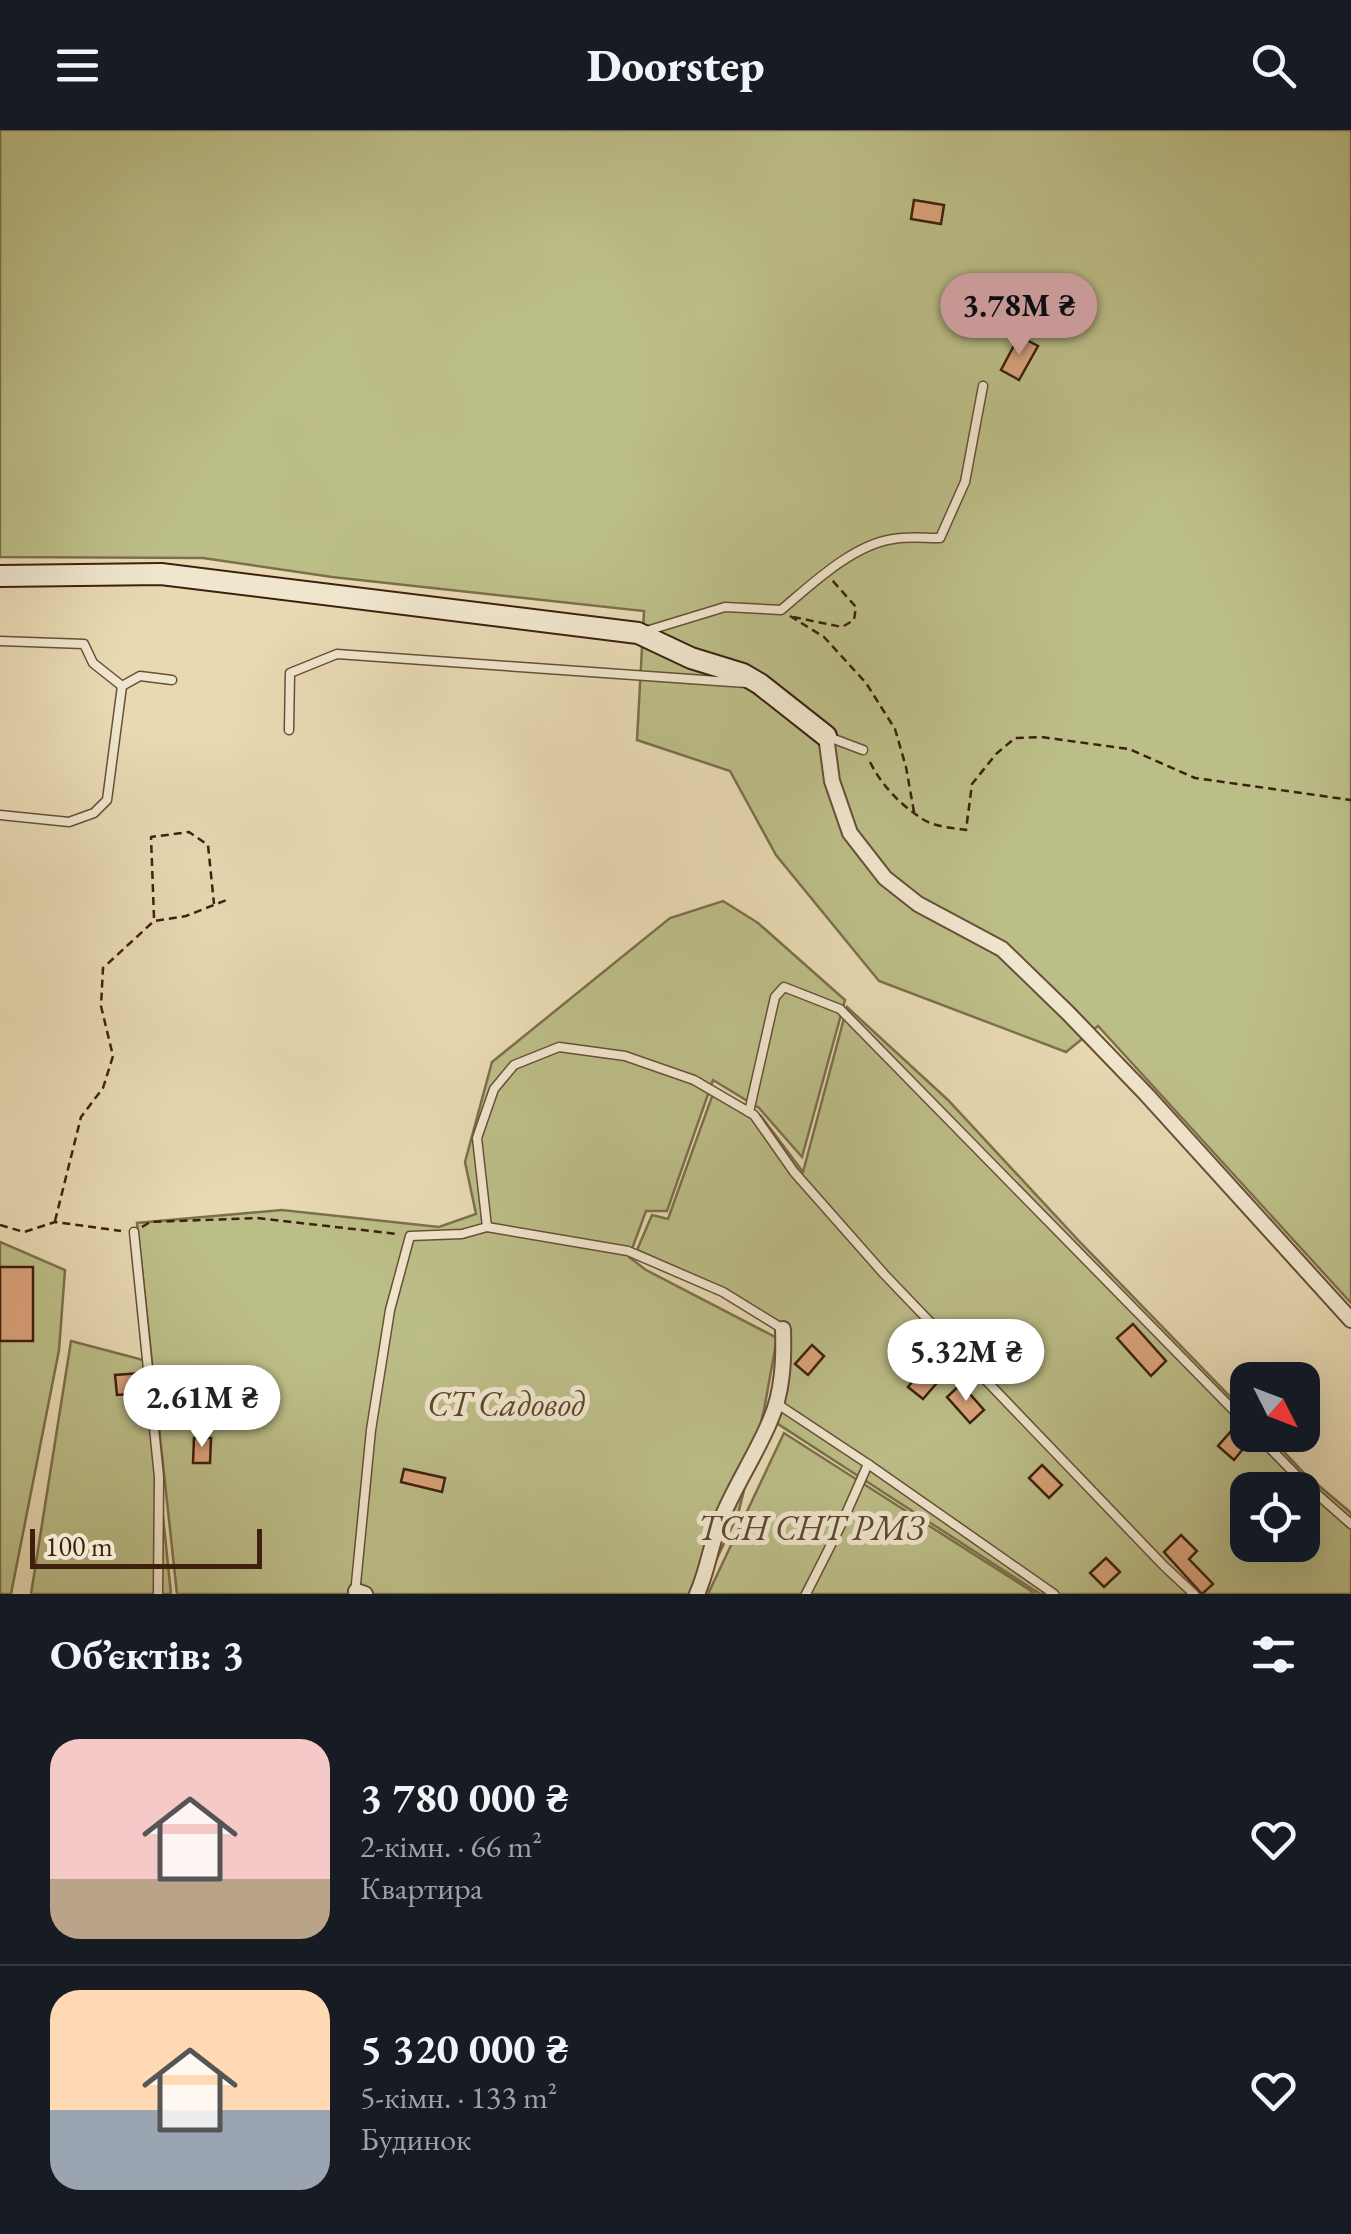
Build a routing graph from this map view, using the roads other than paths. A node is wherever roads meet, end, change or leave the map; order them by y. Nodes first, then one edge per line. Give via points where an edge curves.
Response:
1 (983, 386) dead end
2 (0, 576) edge
3 (638, 634) junction
4 (0, 642) edge
5 (172, 680) dead end
6 (760, 684) junction
7 (122, 686) junction
8 (289, 730) dead end
9 (826, 736) junction
10 (864, 750) road end
11 (0, 814) edge
12 (749, 1112) junction
13 (487, 1227) junction
14 (134, 1232) road end
15 (1351, 1320) edge
16 (782, 1328) joint
17 (776, 1404) junction
18 (1230, 1407) edge
19 (1274, 1452) edge
20 (868, 1464) junction
21 (1351, 1524) edge
22 (1042, 1590) edge
23 (359, 1593) edge
24 (158, 1594) edge
25 (697, 1594) edge
26 (806, 1594) edge
27 (1054, 1594) edge
28 (1194, 1594) edge

1 - 3 lane via 966,482 940,538 890,539 856,552 781,610 724,607
2 - 3 street via 161,574
3 - 6 street
4 - 7 lane via 84,644 93,663
5 - 7 lane via 140,676
6 - 8 lane via 337,654 290,673
6 - 9 street
7 - 11 lane via 107,800 94,814 70,822
9 - 10 lane
9 - 15 street via 832,781 850,832 885,878 1002,950 1146,1094
12 - 13 lane via 694,1080 625,1056 559,1047 514,1066 494,1088 477,1138
12 - 18 lane via 775,997 784,987 840,1009
12 - 28 lane via 884,1274
13 - 16 lane via 628,1250 724,1292
13 - 23 lane via 410,1236 390,1310 371,1430
14 - 24 lane via 158,1476
16 - 17 street
17 - 20 lane
17 - 25 street via 719,1526
19 - 21 lane
20 - 22 lane
20 - 26 lane
22 - 27 lane

